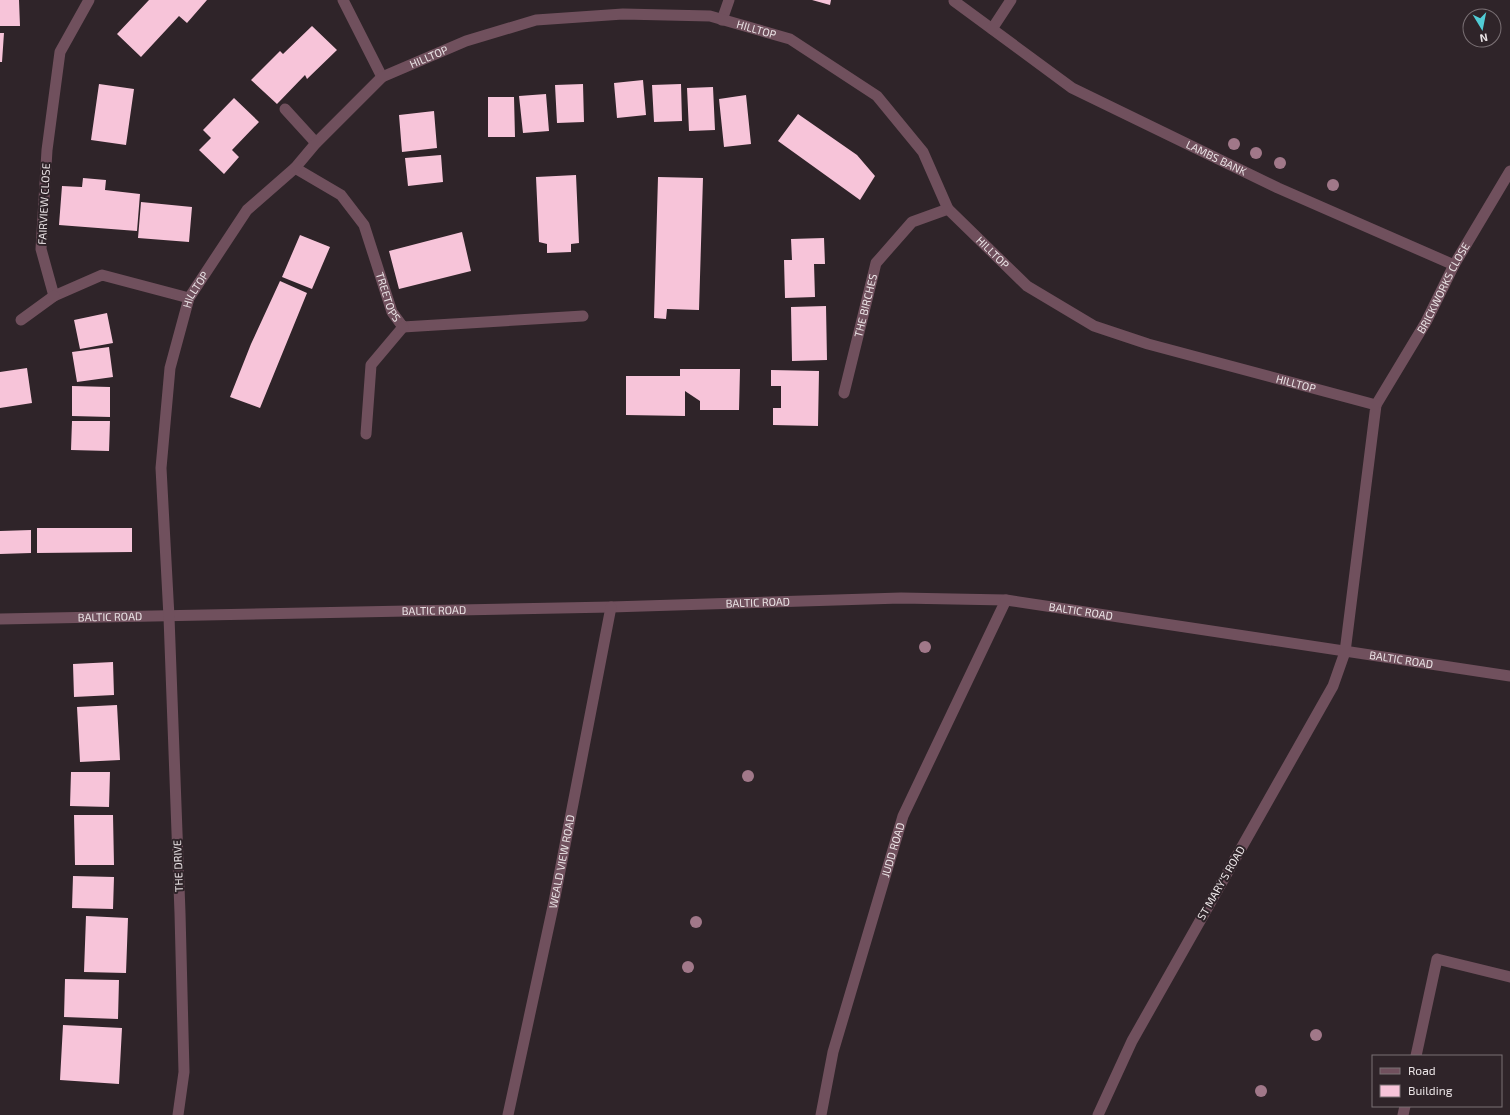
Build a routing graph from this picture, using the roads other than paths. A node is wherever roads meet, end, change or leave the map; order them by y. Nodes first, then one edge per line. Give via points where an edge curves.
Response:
1 (89, 0) edge
2 (343, 0) edge
3 (729, 0) edge
4 (1011, 0) edge
5 (954, 1) dead end
6 (722, 20) junction
7 (992, 29) junction
8 (382, 77) junction
9 (285, 109) dead end
10 (316, 142) junction
11 (295, 168) junction
12 (1510, 171) edge
13 (948, 209) junction
14 (1454, 265) junction
15 (54, 296) junction
16 (189, 298) junction
17 (583, 316) dead end
18 (21, 320) dead end
19 (403, 327) junction
20 (844, 393) dead end
21 (1376, 405) junction
22 (366, 434) dead end
23 (1006, 600) junction
24 (611, 607) junction
25 (169, 617) junction
26 (0, 619) edge
27 (1345, 652) junction
28 (1510, 676) edge
29 (1510, 977) edge
30 (1416, 1055) edge
31 (178, 1115) edge
32 (508, 1115) edge
33 (821, 1115) edge
34 (1098, 1115) edge

1 - 15 street, FAIRVIEW CLOSE via 60,52 47,150 41,249
2 - 8 street
3 - 6 street
4 - 7 street
5 - 7 street, LAMBS BANK
6 - 8 street, HILLTOP via 710,16 623,14 536,20 466,42
6 - 13 street, HILLTOP via 790,39 877,96 923,152
7 - 14 street, LAMBS BANK via 1072,88 1278,188
8 - 10 street, HILLTOP
9 - 10 street
10 - 11 street, HILLTOP
11 - 16 street, HILLTOP via 247,210
11 - 19 street, TREETOPS via 342,195 364,225 392,312
12 - 14 street, BRICKWORKS CLOSE
13 - 20 street, THE BIRCHES via 912,222 876,264
13 - 21 street, HILLTOP via 1027,286 1094,326 1148,344
14 - 21 street, BRICKWORKS CLOSE via 1426,322
15 - 16 street via 102,275
15 - 18 street
16 - 25 street, HILLTOP via 170,368 161,468
17 - 19 street, TREETOPS
19 - 22 street via 370,365
21 - 27 street
23 - 24 street, BALTIC ROAD via 901,598
23 - 27 street, BALTIC ROAD
23 - 33 street, JUDD ROAD via 903,816 833,1052
24 - 25 street, BALTIC ROAD
24 - 32 street, WEALD VIEW ROAD via 554,902
25 - 26 street, BALTIC ROAD
25 - 31 street, THE DRIVE via 184,1072
27 - 28 street, BALTIC ROAD
27 - 34 street, ST MARY'S ROAD via 1333,686 1132,1041
29 - 30 street via 1437,959

